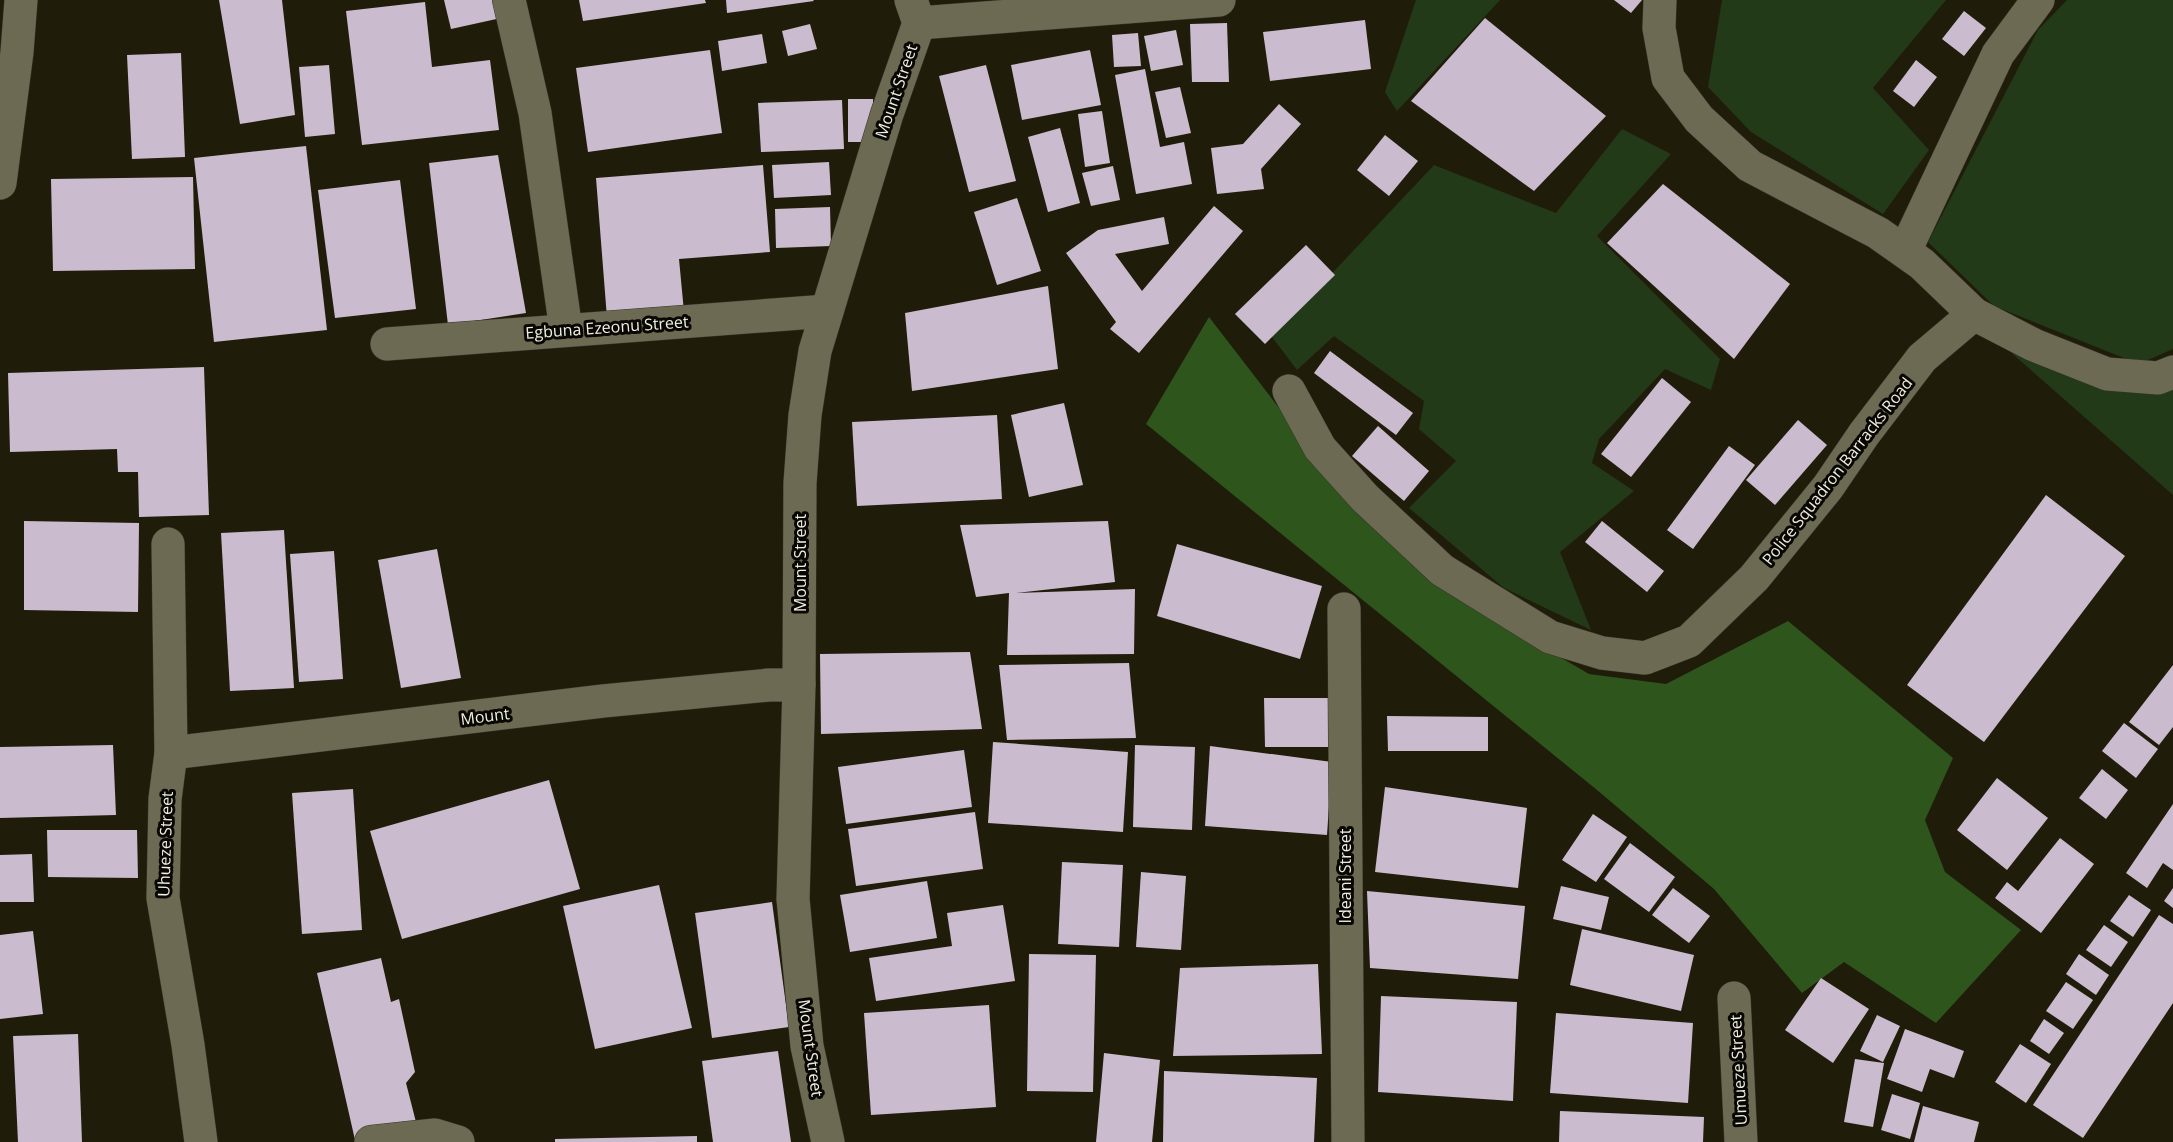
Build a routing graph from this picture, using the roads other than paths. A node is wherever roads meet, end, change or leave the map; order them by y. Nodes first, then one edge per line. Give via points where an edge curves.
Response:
1 (21, 0) edge
2 (509, 0) edge
3 (1219, 0) edge
4 (1660, 0) edge
5 (2038, 0) edge
6 (915, 12) edge
7 (0, 183) edge
8 (1905, 251) junction
9 (827, 311) junction
10 (1974, 314) junction
11 (566, 330) junction
12 (387, 344) dead end
13 (2173, 372) edge
14 (1289, 391) dead end
15 (168, 544) dead end
16 (1344, 609) dead end
17 (799, 685) junction
18 (171, 753) junction
19 (1734, 998) dead end
20 (201, 1142) edge
21 (370, 1142) edge
22 (458, 1142) edge
23 (828, 1142) edge
24 (1348, 1142) edge
25 (1741, 1142) edge

1 - 7 street
2 - 11 street via 535,112
3 - 6 street
4 - 8 street via 1659,28 1668,78 1699,119 1750,166
5 - 8 street via 1998,54
6 - 9 street, Mount Street
8 - 10 street
9 - 11 street, Egbuna Ezeonu Street
9 - 17 street, Mount Street via 815,351 805,415 800,483
10 - 13 street via 2034,345 2107,374 2158,378
10 - 14 street, Police Squadron Barracks Road via 1922,358 1828,487 1754,578 1689,641 1645,658 1602,653 1550,637 1442,570 1320,448
11 - 12 street, Egbuna Ezeonu Street
15 - 18 street, Uhueze Street
16 - 24 street, Ideani Street
17 - 18 street, Mount via 603,701
17 - 23 street, Mount Street via 793,899 807,1046
18 - 20 street, Uhueze Street via 165,799 163,898
19 - 25 street, Umueze Street
21 - 22 street via 435,1135

